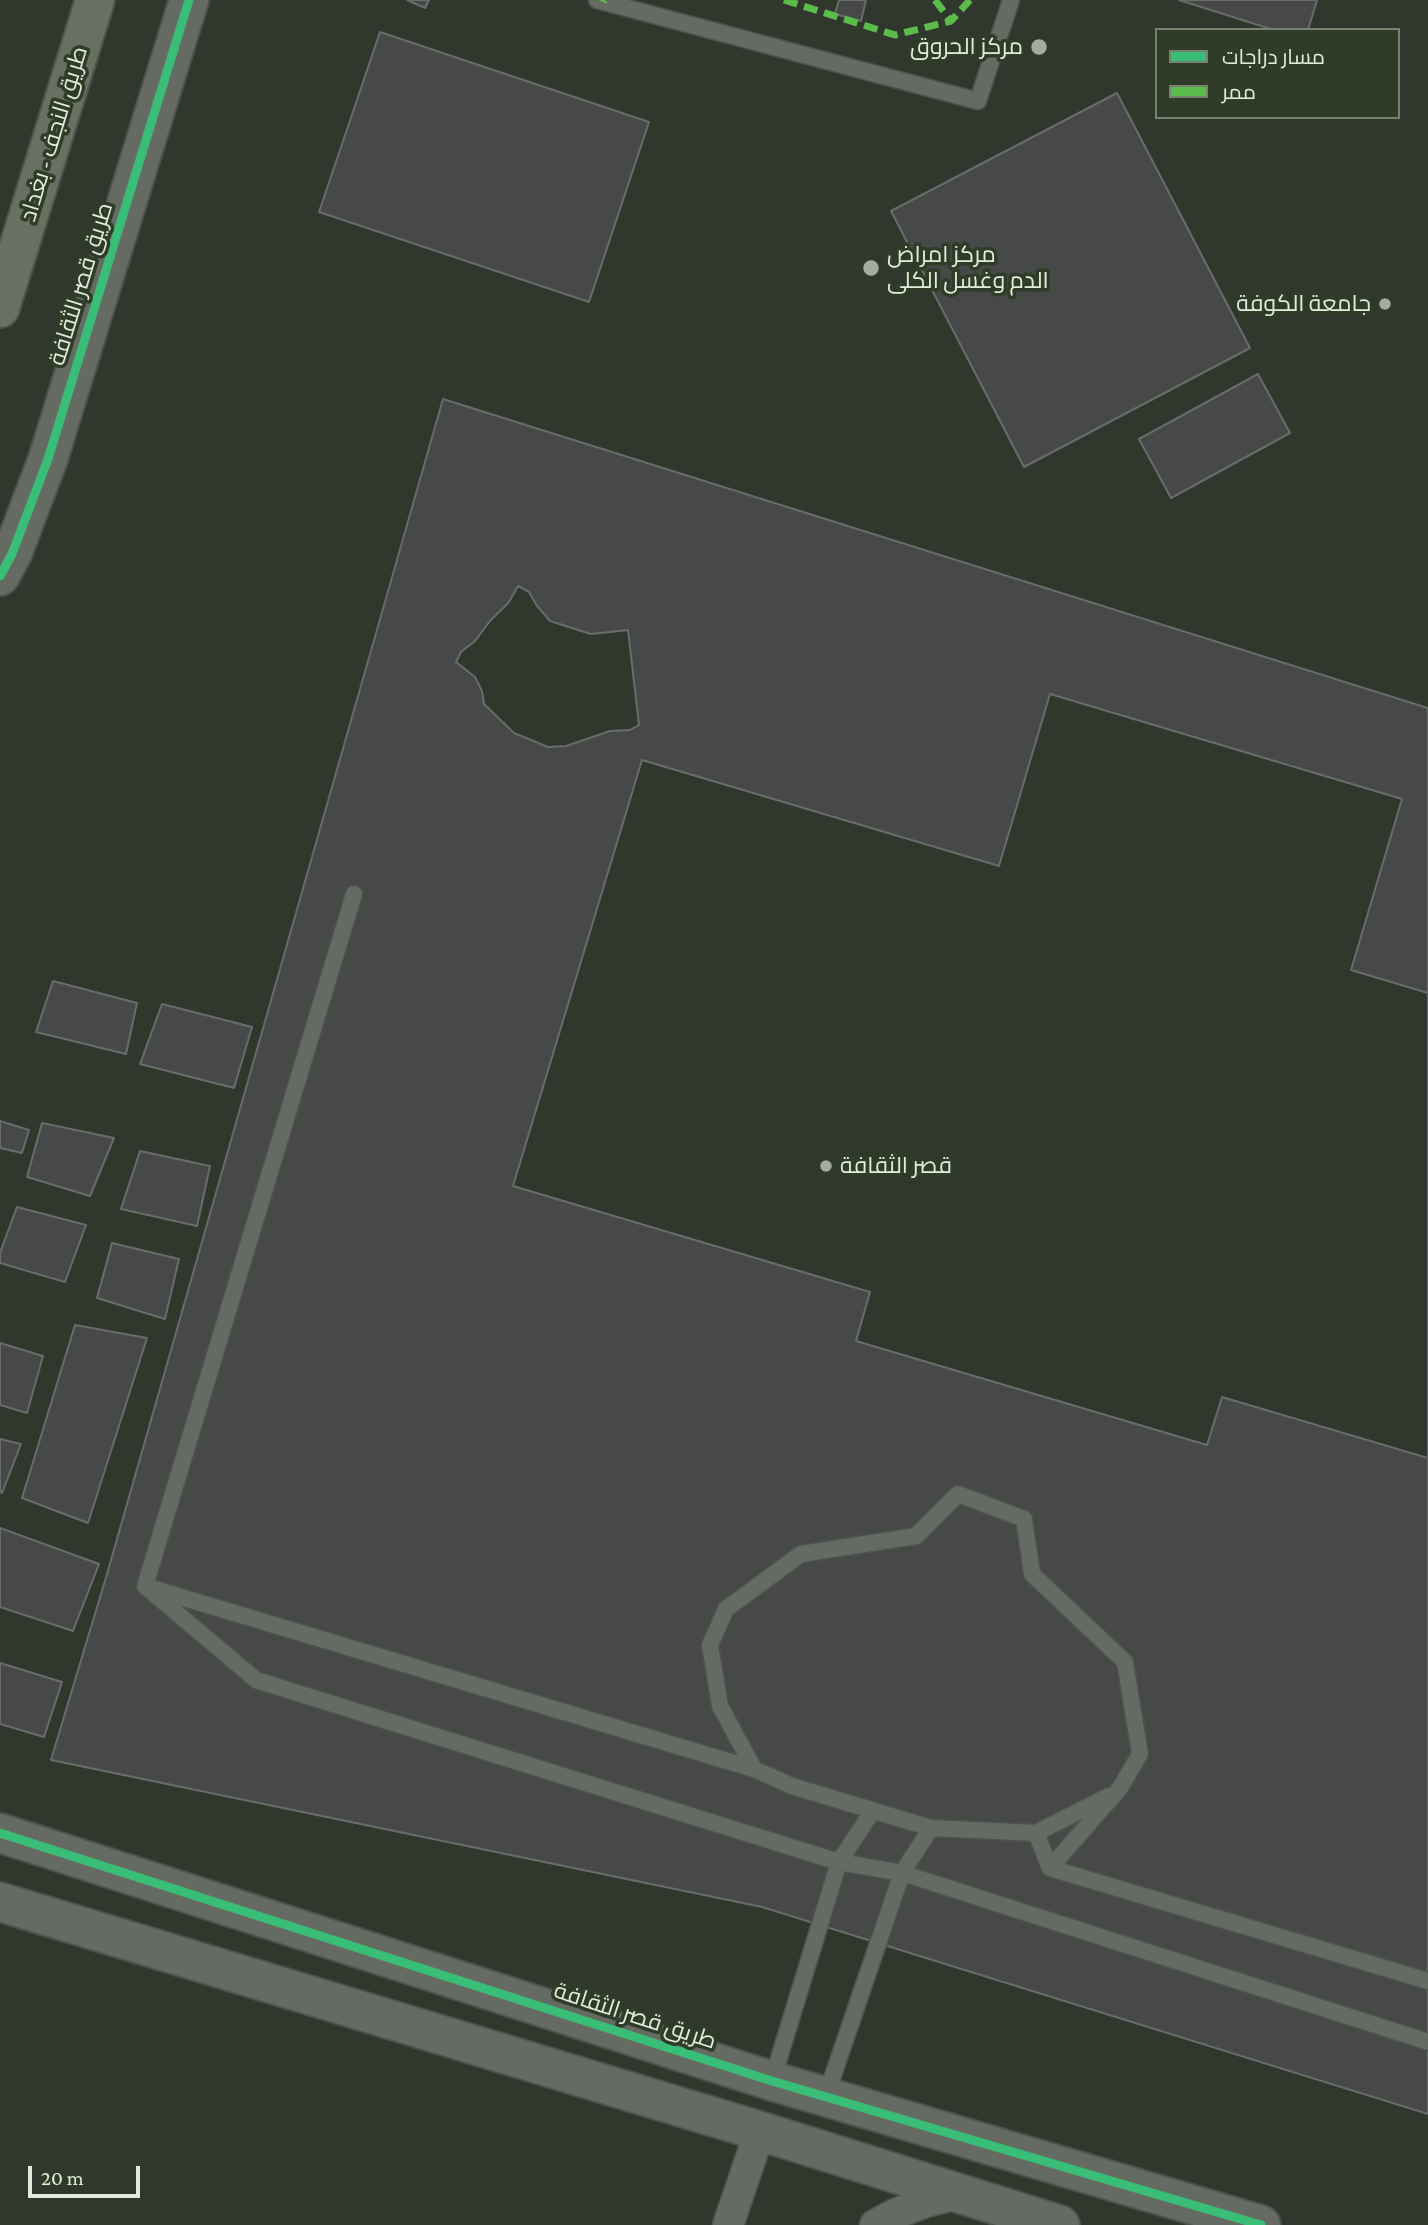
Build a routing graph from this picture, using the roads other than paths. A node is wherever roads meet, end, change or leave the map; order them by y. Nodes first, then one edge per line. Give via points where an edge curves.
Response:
1 (95, 0) edge
2 (189, 0) edge
3 (597, 0) edge
4 (1011, 0) edge
5 (0, 308) edge
6 (0, 576) edge
7 (354, 894) dead end
8 (145, 1586) junction
9 (754, 1769) junction
10 (1116, 1792) junction
11 (872, 1812) junction
12 (931, 1828) junction
13 (0, 1833) edge
14 (1036, 1833) junction
15 (839, 1862) junction
16 (1050, 1868) junction
17 (902, 1873) junction
18 (0, 1902) edge
19 (1428, 1981) edge
20 (1428, 2042) edge
21 (772, 2081) junction
22 (826, 2096) junction
23 (760, 2131) junction
24 (961, 2193) junction
25 (728, 2225) edge
26 (875, 2225) edge
27 (1060, 2225) edge
28 (1261, 2225) edge

1 - 5 main road, طريق النجف - بغداد
2 - 6 street, طريق قصر الثقافة via 48,459
3 - 4 lane via 978,101
7 - 8 lane
8 - 9 lane
8 - 15 lane via 256,1680
9 - 10 lane via 720,1706 710,1645 726,1609 801,1554 916,1536 958,1494 1024,1519 1032,1574 1125,1662 1140,1754
9 - 11 lane
10 - 14 lane
10 - 16 lane
11 - 12 lane
11 - 15 lane
12 - 14 lane
12 - 17 lane
13 - 21 street, طريق قصر الثقافة
14 - 16 lane
15 - 17 lane
15 - 21 lane
16 - 19 lane
17 - 20 lane
17 - 22 lane
18 - 23 street
21 - 22 street, طريق قصر الثقافة
22 - 28 street, طريق قصر الثقافة
23 - 24 street
23 - 25 street
24 - 26 street via 926,2202
24 - 27 street

